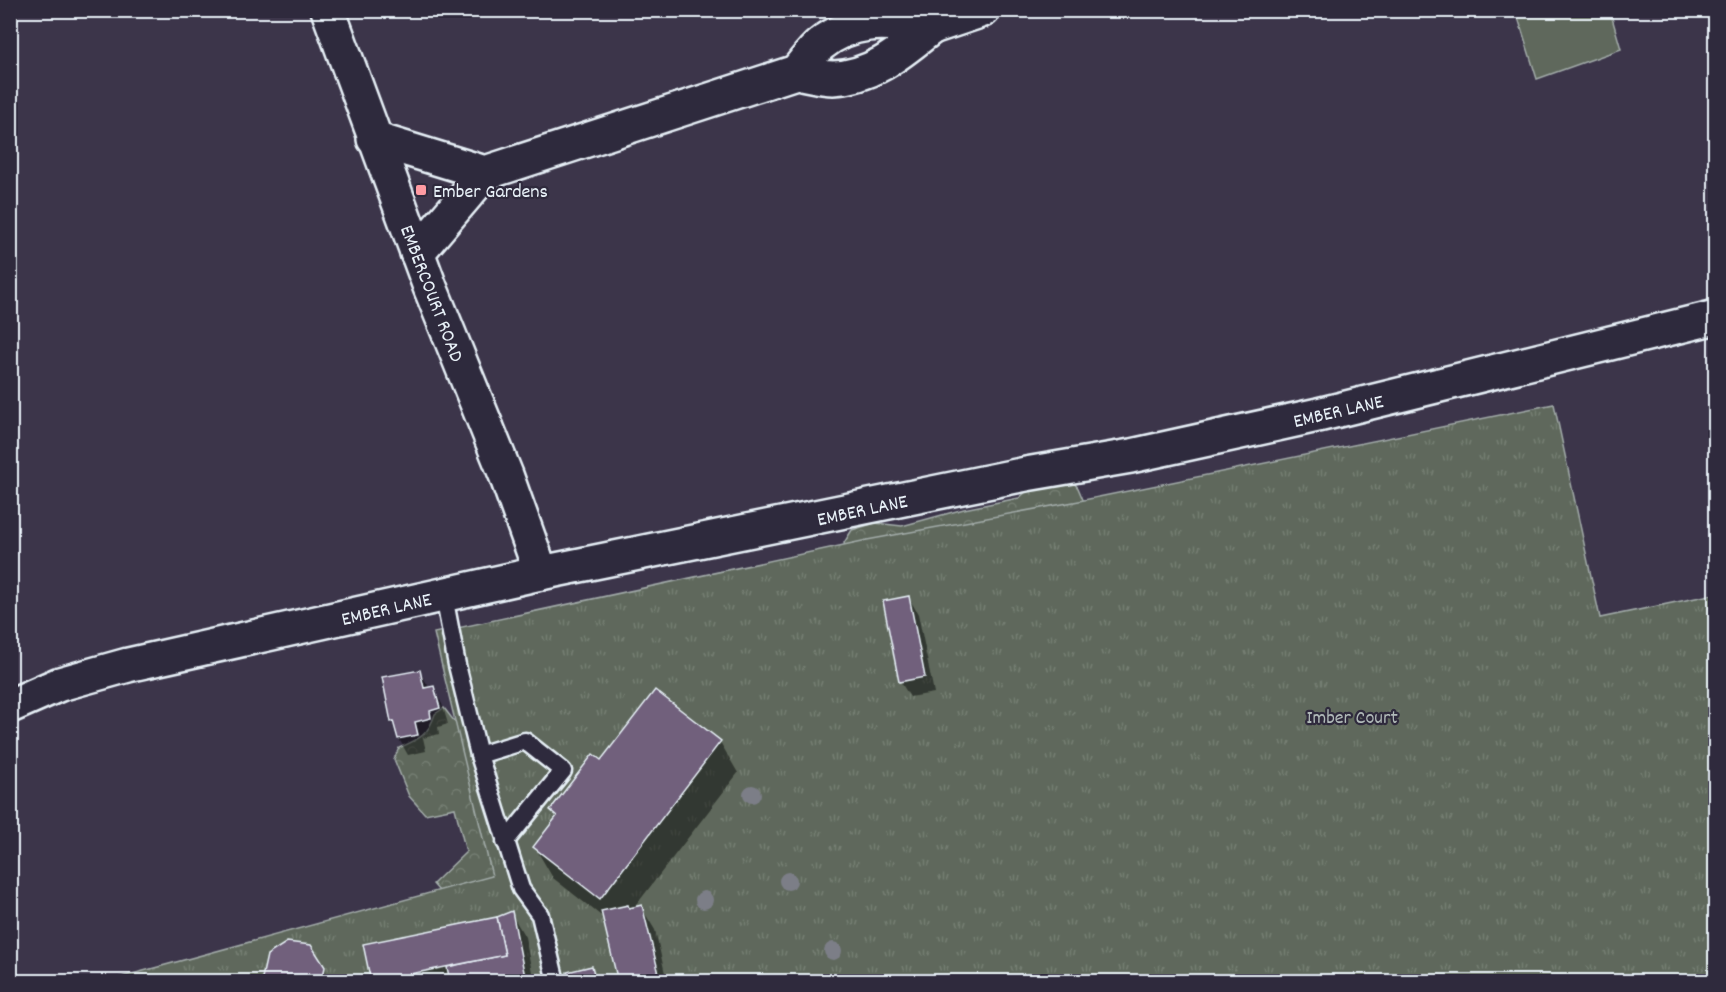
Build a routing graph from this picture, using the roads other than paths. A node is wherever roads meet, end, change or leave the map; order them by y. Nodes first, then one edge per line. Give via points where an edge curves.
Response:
1 (328, 10) edge
2 (983, 10) edge
3 (932, 27) junction
4 (796, 72) junction
5 (374, 139) junction
6 (485, 173) junction
7 (417, 253) junction
8 (1716, 317) edge
9 (541, 573) junction
10 (444, 596) junction
11 (10, 706) edge
12 (479, 755) junction
13 (505, 842) junction
14 (556, 981) edge

1 - 5 main road, EMBERCOURT ROAD
2 - 3 main road
3 - 4 main road via 871,71 833,78
3 - 4 main road via 886,23 851,26 820,44
4 - 6 main road
5 - 6 main road
5 - 7 main road, EMBERCOURT ROAD
6 - 7 main road
7 - 9 main road, EMBERCOURT ROAD
8 - 9 main road, EMBER LANE via 1318,415 1131,456
9 - 10 main road, EMBER LANE
10 - 11 main road, EMBER LANE via 128,665 60,684
10 - 12 lane
12 - 13 lane
12 - 13 lane via 525,741 563,771
13 - 14 lane via 521,889 540,915

